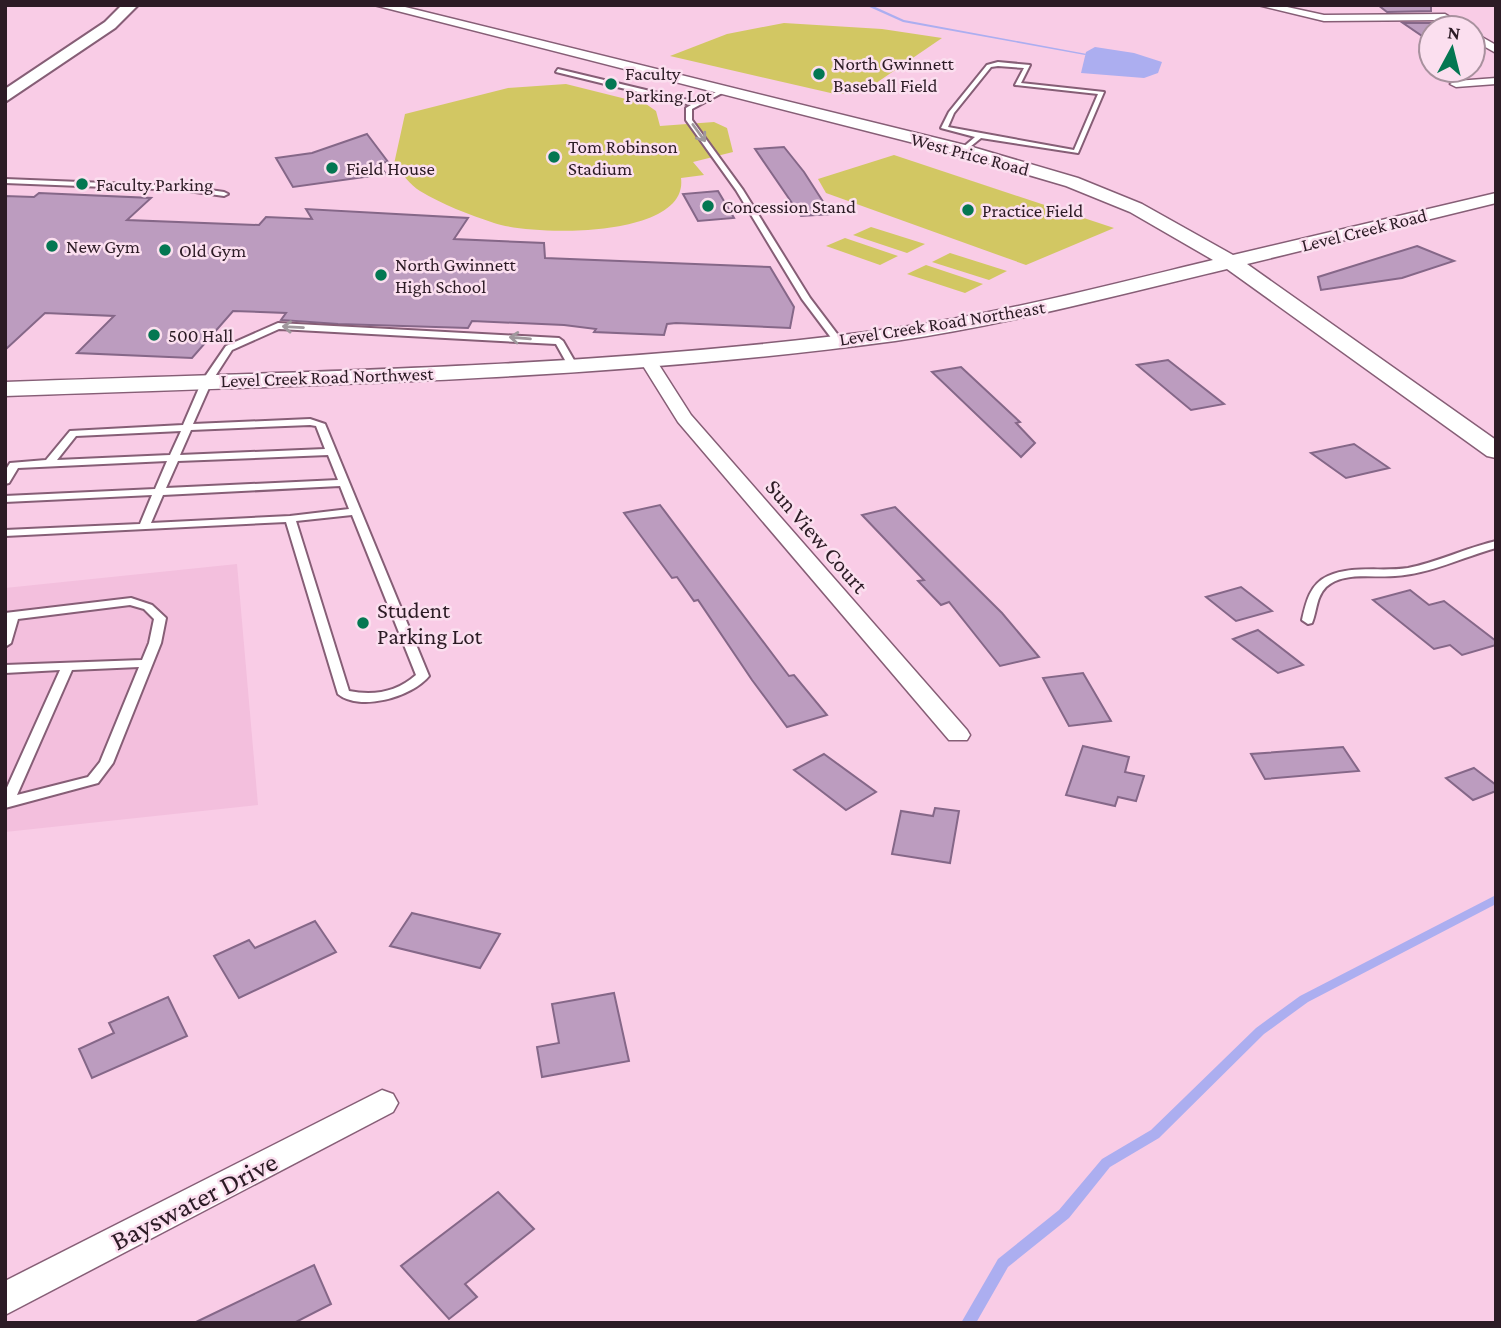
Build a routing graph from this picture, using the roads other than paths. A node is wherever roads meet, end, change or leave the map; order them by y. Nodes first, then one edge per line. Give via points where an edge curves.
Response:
1 (131, 5) edge
2 (380, 5) edge
3 (1263, 5) edge
4 (1427, 5) edge
5 (558, 71) dead end
6 (724, 90) junction
7 (5, 97) edge
8 (696, 104) junction
9 (979, 136) junction
10 (963, 150) junction
11 (5, 181) edge
12 (223, 194) dead end
13 (1496, 198) edge
14 (1231, 262) junction
15 (838, 341) junction
16 (648, 361) junction
17 (573, 367) junction
18 (207, 381) junction
19 (5, 389) edge
20 (185, 428) junction
21 (1496, 451) edge
22 (331, 452) junction
23 (173, 457) junction
24 (49, 463) junction
25 (5, 481) edge
26 (344, 482) junction
27 (159, 492) junction
28 (5, 499) edge
29 (355, 511) junction
30 (290, 519) junction
31 (144, 527) junction
32 (5, 533) edge
33 (1496, 544) edge
34 (9, 617) edge
35 (1308, 621) dead end
36 (5, 643) edge
37 (146, 663) junction
38 (68, 666) junction
39 (5, 669) edge
40 (958, 735) dead end
41 (6, 803) edge
42 (382, 1103) dead end
43 (5, 1299) edge

1 - 7 main road
2 - 6 street, West Price Road
3 - 4 street via 1324,18 1449,20
5 - 8 lane
6 - 8 lane
6 - 10 street, West Price Road
8 -> 15 lane via 689,108 689,120
9 - 9 lane via 1076,152 1102,93 1017,84 1028,66 989,66 944,128
9 - 10 lane
10 - 14 street, West Price Road via 1072,182 1136,208
11 - 12 lane
13 - 14 street, Level Creek Road
14 - 15 street, Level Creek Road Northeast via 1002,316
14 - 21 street, West Price Road
15 - 16 street, Level Creek Road Northeast
16 - 17 street, Level Creek Road Northwest
16 - 40 street, Sun View Court via 684,418
17 - 18 street, Level Creek Road Northwest
17 -> 18 lane via 559,341 278,326 229,348
18 - 19 street, Level Creek Road Northwest
18 - 20 lane
20 - 22 lane via 310,422 320,424
20 - 23 lane
20 - 24 lane via 72,433
22 - 23 lane
22 - 26 lane
23 - 24 lane
23 - 27 lane
24 - 25 lane via 14,465
26 - 27 lane
26 - 29 lane
27 - 28 lane
27 - 31 lane
29 - 30 lane
29 - 30 lane via 423,676 411,689 365,699 344,694
30 - 31 lane
31 - 32 lane
33 - 35 lane via 1410,571 1345,574 1321,583 1309,602
34 - 36 lane
34 - 37 lane via 131,601 160,618
37 - 38 lane
37 - 41 lane via 106,763 93,780
38 - 39 lane
38 - 41 lane
42 - 43 street, Bayswater Drive

